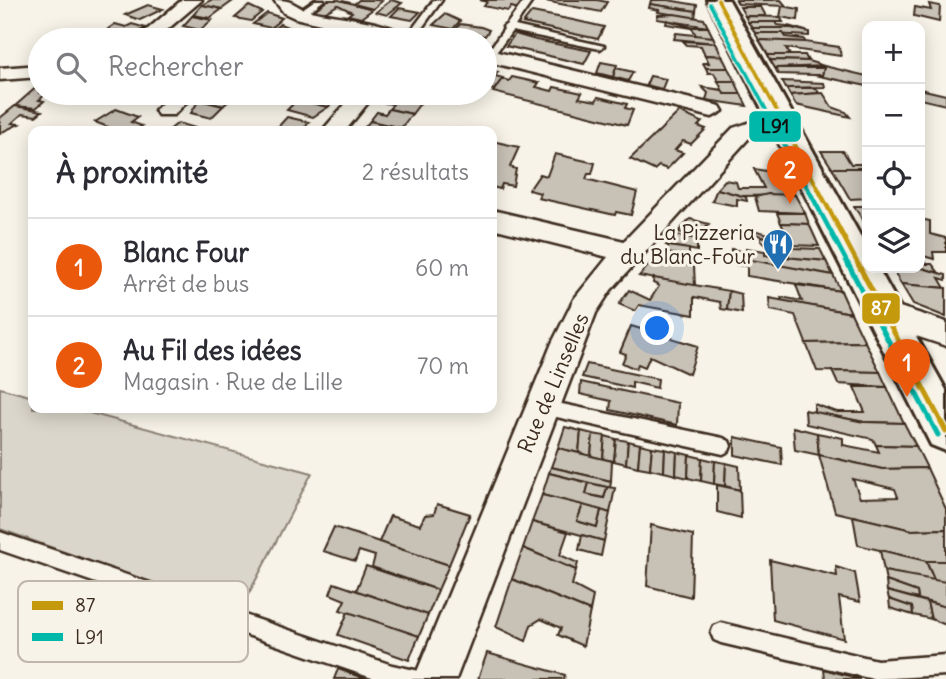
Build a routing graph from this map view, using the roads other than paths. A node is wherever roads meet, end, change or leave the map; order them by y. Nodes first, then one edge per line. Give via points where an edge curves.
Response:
1 (193, 0) edge
2 (282, 0) edge
3 (320, 0) edge
4 (439, 0) edge
5 (529, 0) edge
6 (718, 0) edge
7 (301, 14) junction
8 (508, 27) junction
9 (159, 28) edge
10 (359, 28) edge
11 (418, 28) edge
12 (497, 42) edge
13 (600, 46) dead end
14 (497, 58) edge
15 (28, 72) edge
16 (0, 74) edge
17 (172, 105) edge
18 (356, 105) edge
19 (166, 110) dead end
20 (712, 111) dead end
21 (784, 125) junction
22 (337, 126) edge
23 (497, 220) edge
24 (630, 252) junction
25 (884, 314) junction
26 (946, 334) edge
27 (541, 407) junction
28 (944, 425) edge
29 (723, 446) dead end
30 (0, 541) edge
31 (117, 581) edge
32 (248, 626) edge
33 (720, 632) dead end
34 (946, 665) edge
35 (417, 679) edge
36 (435, 679) edge

1 - 9 street
2 - 7 street
3 - 7 lane
4 - 11 lane
5 - 8 lane
6 - 21 main road
7 - 10 street
8 - 12 lane
8 - 13 lane
14 - 20 street
15 - 16 street
17 - 19 street
18 - 22 street
21 - 24 street, Rue de Linselles via 741,133
21 - 25 main road
23 - 24 street
24 - 27 street, Rue de Linselles via 584,307
25 - 26 street
25 - 28 main road
27 - 29 lane
27 - 36 street, Rue de Linselles
30 - 31 lane
32 - 35 lane via 392,675
33 - 34 lane via 877,670

